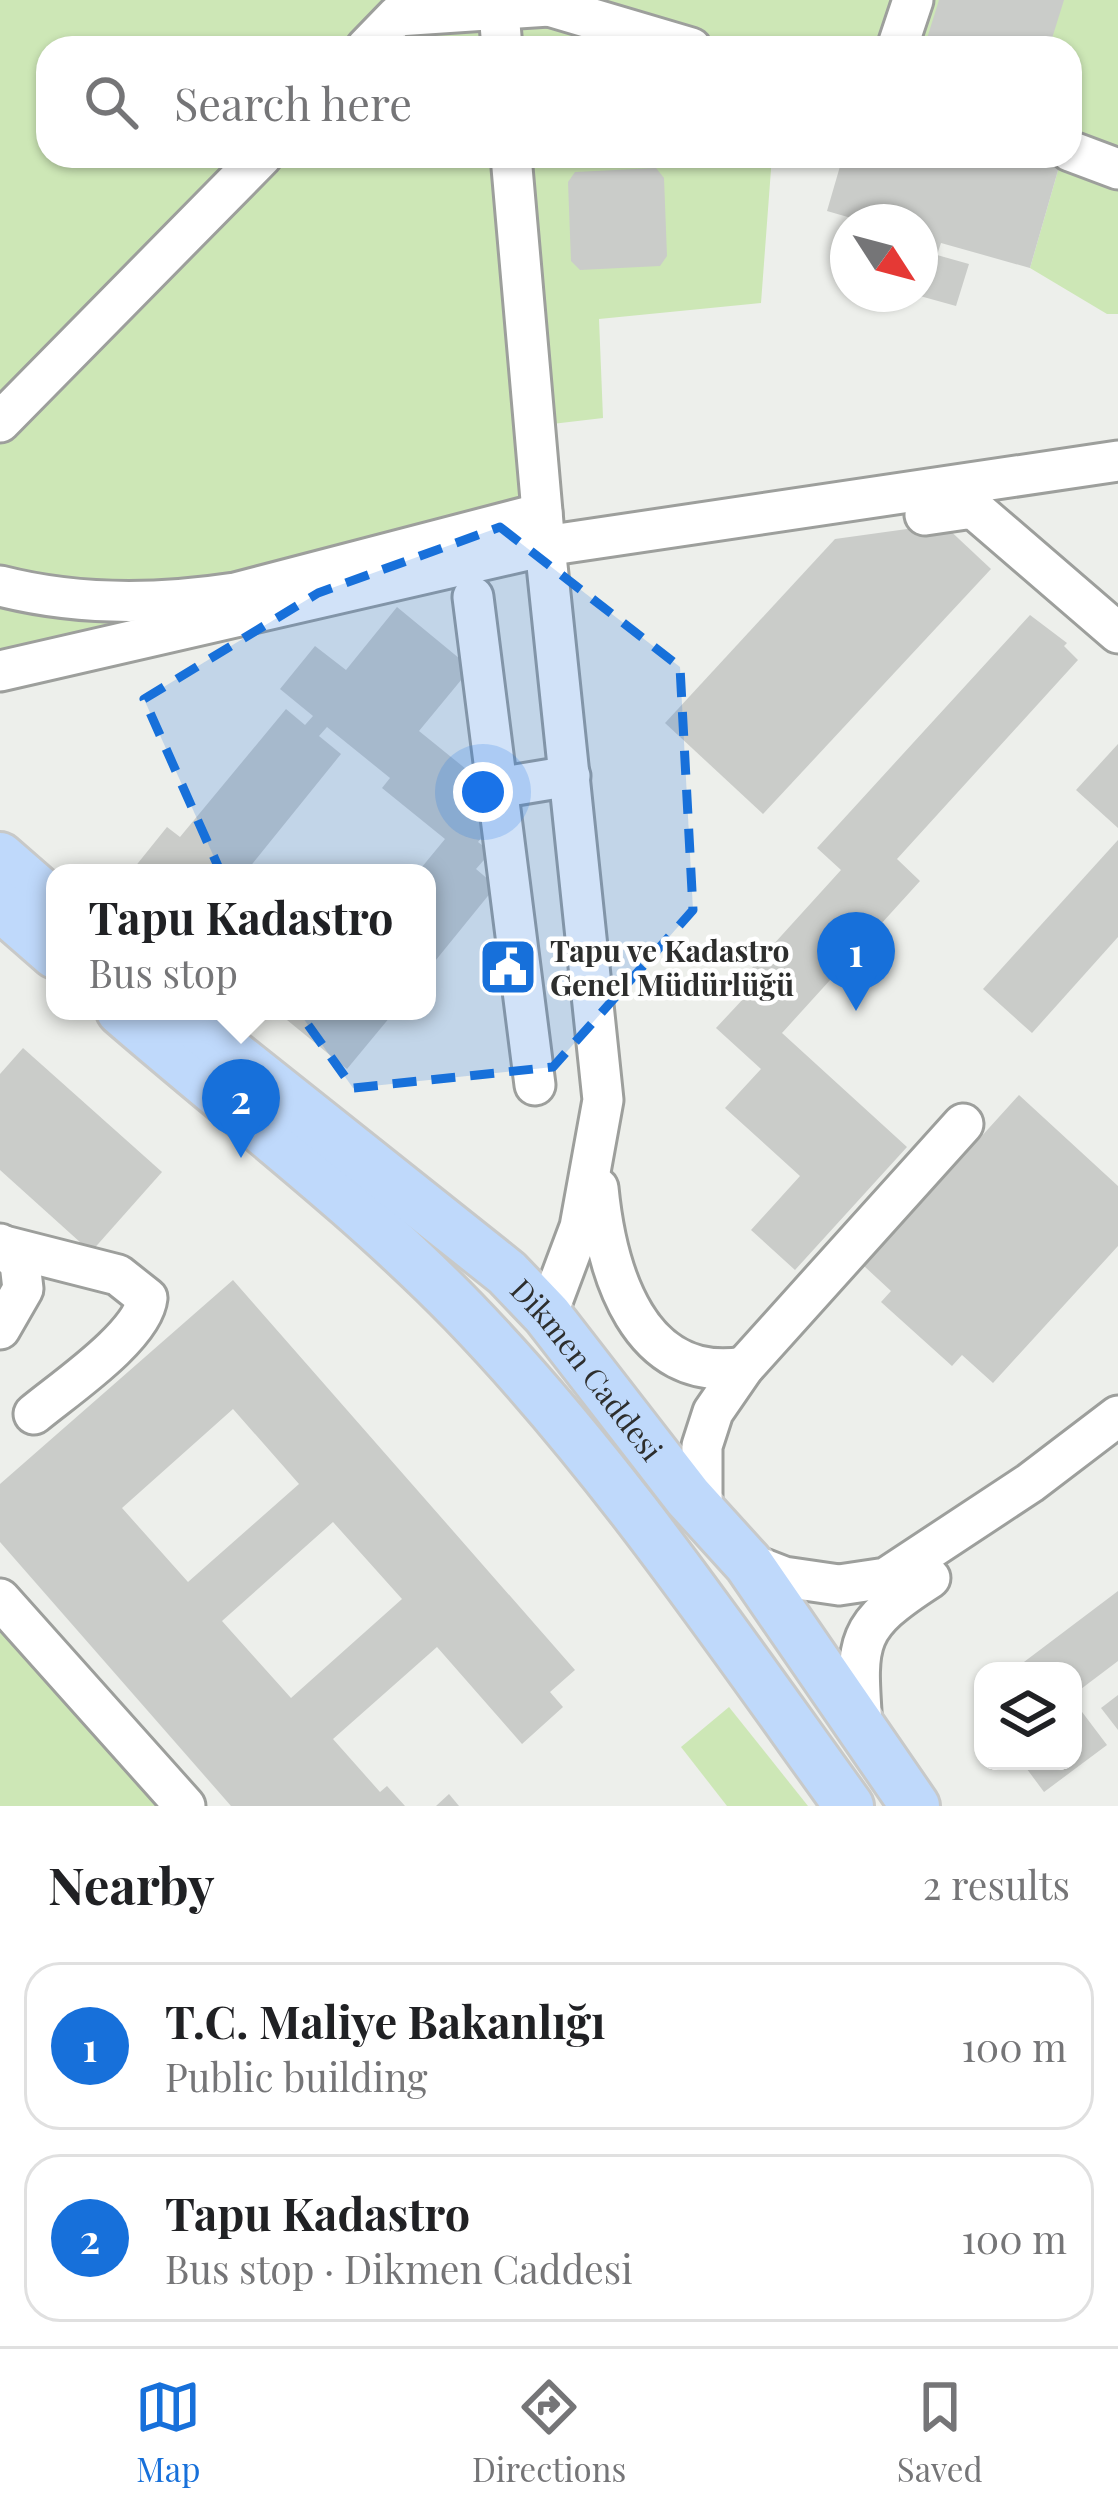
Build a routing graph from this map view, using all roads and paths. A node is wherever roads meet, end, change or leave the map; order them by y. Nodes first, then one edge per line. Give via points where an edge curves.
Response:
1 (913, 0) edge
2 (551, 3) edge
3 (431, 7) edge
4 (500, 20) edge
5 (378, 36) edge
6 (654, 36) edge
7 (901, 36) edge
8 (1082, 156) edge
9 (250, 168) edge
10 (513, 168) edge
11 (1118, 169) edge
12 (0, 422) edge
13 (1118, 461) edge
14 (545, 543) junction
15 (0, 586) edge
16 (473, 597) dead end
17 (1118, 633) edge
18 (0, 671) edge
19 (570, 776) junction
20 (498, 788) junction
21 (0, 857) edge
22 (46, 897) edge
23 (0, 906) edge
24 (46, 946) edge
25 (132, 1020) edge
26 (189, 1020) edge
27 (535, 1084) dead end
28 (963, 1124) dead end
29 (595, 1163) junction
30 (2, 1245) edge
31 (507, 1274) junction
32 (464, 1312) junction
33 (547, 1315) junction
34 (0, 1329) edge
35 (500, 1353) junction
36 (744, 1366) junction
37 (34, 1414) dead end
38 (1118, 1416) edge
39 (1118, 1445) edge
40 (702, 1513) junction
41 (748, 1563) junction
42 (0, 1599) edge
43 (862, 1726) junction
44 (185, 1806) edge
45 (849, 1806) edge
46 (915, 1806) edge

1 - 7 street
2 - 4 street
2 - 6 street
3 - 4 street
3 - 5 street via 398,16
8 - 11 street
9 - 12 street
10 - 14 street
13 - 14 street
14 - 15 street via 184,601 77,601
14 - 17 street via 973,508
14 - 18 street
14 - 19 street
16 - 20 street
19 - 20 street
19 - 29 street via 603,1100
20 - 27 street
21 - 22 main road
23 - 24 main road
25 - 32 main road, Dikmen Caddesi
26 - 31 main road, Dikmen Caddesi
28 - 36 street
29 - 33 street
29 - 36 street via 603,1243 615,1286 636,1319 688,1363 718,1371
30 - 34 street via 20,1263 23,1289
30 - 37 street via 118,1274 147,1298 127,1335
31 - 32 main road
31 - 33 main road, Dikmen Caddesi
32 - 35 main road, Dikmen Caddesi
33 - 35 main road
33 - 40 main road, Dikmen Caddesi
35 - 45 main road, Dikmen Caddesi via 585,1450
36 - 40 street via 713,1412 702,1446
38 - 41 street via 886,1578 839,1585
39 - 43 street via 886,1606 857,1652
40 - 41 main road, Dikmen Caddesi
41 - 43 main road, Dikmen Caddesi
42 - 44 street
43 - 46 main road, Dikmen Caddesi

